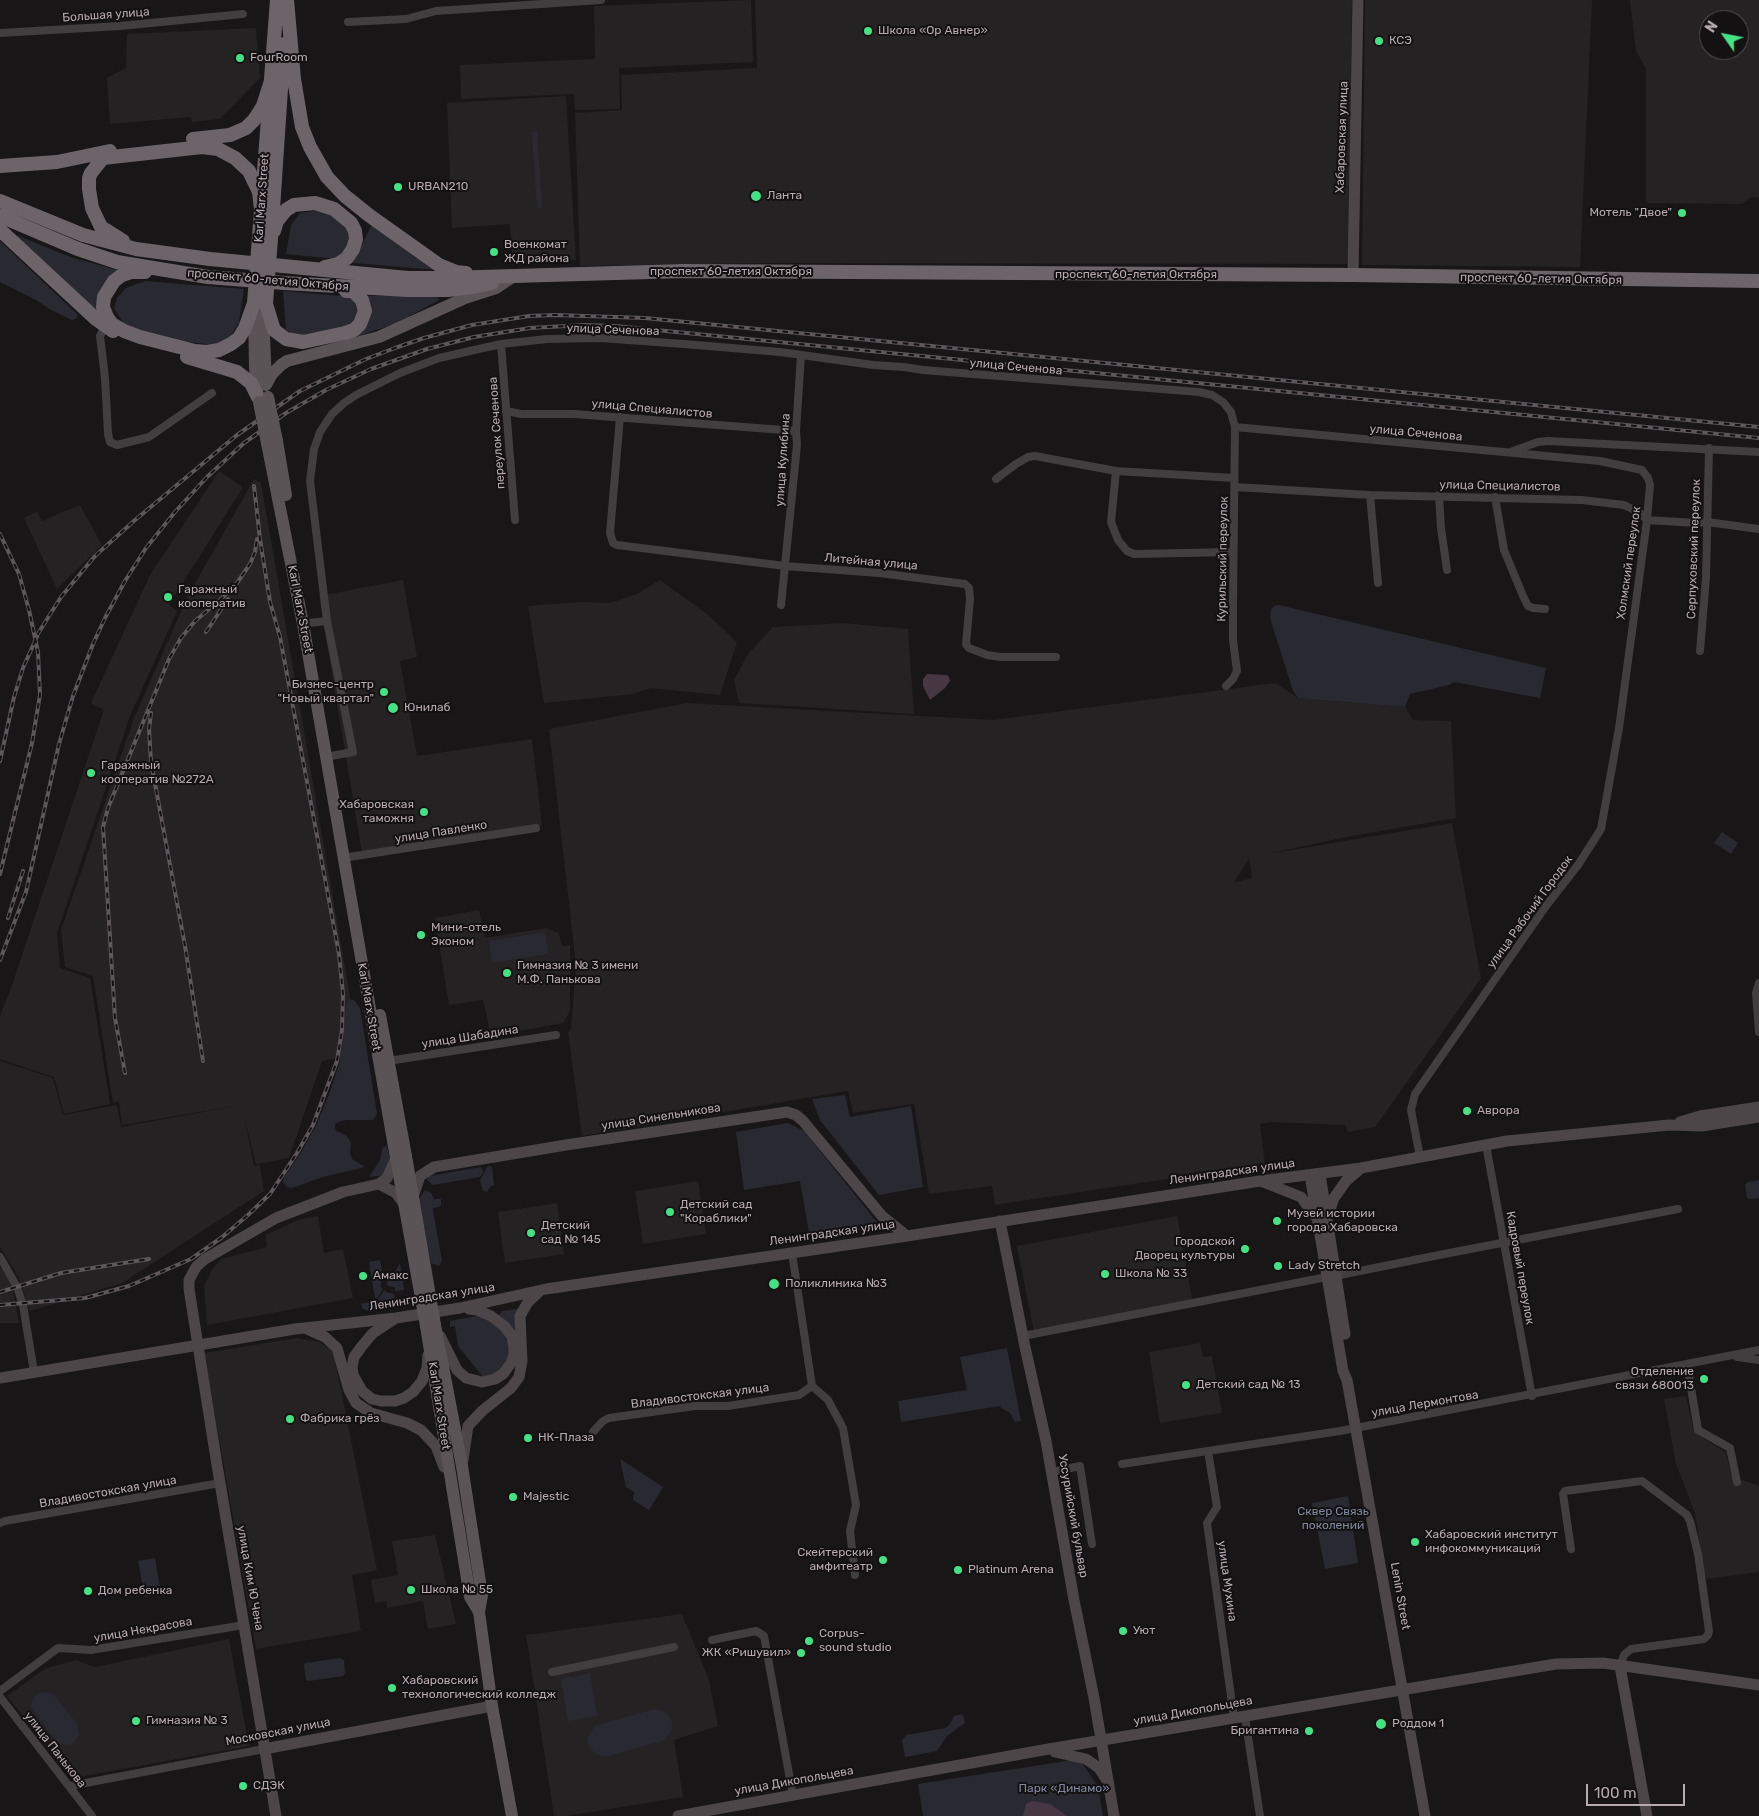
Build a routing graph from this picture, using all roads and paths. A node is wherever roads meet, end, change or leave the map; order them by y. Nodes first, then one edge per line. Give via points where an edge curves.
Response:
1 (284, 0) edge
2 (601, 0) edge
3 (1358, 0) edge
4 (243, 14) dead end
5 (348, 22) dead end
6 (0, 33) edge
7 (271, 81) junction
8 (0, 166) edge
9 (0, 201) edge
10 (261, 209) junction
11 (0, 216) edge
12 (0, 230) edge
13 (265, 238) junction
14 (136, 249) junction
15 (314, 270) junction
16 (1353, 275) junction
17 (514, 276) junction
18 (208, 277) junction
19 (1759, 281) edge
20 (284, 284) junction
21 (260, 304) junction
22 (105, 326) junction
23 (501, 344) junction
24 (801, 356) junction
25 (212, 393) dead end
26 (263, 395) junction
27 (506, 411) junction
28 (620, 418) junction
29 (1236, 427) junction
30 (796, 431) junction
31 (272, 442) junction
32 (1709, 448) junction
33 (1511, 452) junction
34 (1759, 452) edge
35 (1642, 470) joint
36 (1116, 471) junction
37 (1234, 478) junction
38 (996, 479) dead end
39 (1235, 487) junction
40 (1370, 495) junction
41 (1440, 495) junction
42 (1495, 497) junction
43 (515, 520) dead end
44 (1647, 520) junction
45 (1707, 522) junction
46 (1759, 529) edge
47 (1234, 552) junction
48 (785, 566) junction
49 (1448, 570) dead end
50 (1378, 583) dead end
51 (781, 604) dead end
52 (1545, 608) dead end
53 (327, 621) junction
54 (308, 623) junction
55 (1700, 651) dead end
56 (1056, 657) dead end
57 (1627, 661) joint
58 (1226, 686) dead end
59 (331, 756) junction
60 (536, 828) dead end
61 (349, 857) junction
62 (1759, 983) edge
63 (1759, 1032) edge
64 (556, 1035) dead end
65 (388, 1061) junction
66 (1759, 1107) edge
67 (1759, 1117) edge
68 (1669, 1125) junction
69 (1486, 1145) junction
70 (401, 1157) junction
71 (1420, 1157) junction
72 (434, 1167) junction
73 (1361, 1168) junction
74 (1315, 1175) junction
75 (1260, 1181) junction
76 (379, 1184) junction
77 (414, 1194) junction
78 (404, 1205) junction
79 (1678, 1209) dead end
80 (882, 1216) junction
81 (1322, 1220) junction
82 (1000, 1221) junction
83 (907, 1236) junction
84 (878, 1240) junction
85 (1504, 1243) junction
86 (792, 1253) junction
87 (0, 1257) edge
88 (1331, 1277) junction
89 (543, 1290) junction
90 (460, 1308) junction
91 (396, 1318) junction
92 (430, 1326) junction
93 (300, 1328) junction
94 (1023, 1336) junction
95 (517, 1339) junction
96 (198, 1345) junction
97 (1759, 1350) edge
98 (1730, 1356) junction
99 (1759, 1360) edge
100 (1687, 1364) junction
101 (348, 1368) junction
102 (0, 1371) edge
103 (31, 1372) junction
104 (0, 1378) edge
105 (812, 1386) junction
106 (1532, 1396) junction
107 (1356, 1428) junction
108 (593, 1432) dead end
109 (1208, 1451) junction
110 (1122, 1464) dead end
111 (462, 1466) junction
112 (1052, 1472) junction
113 (1737, 1482) dead end
114 (220, 1483) junction
115 (454, 1504) junction
116 (0, 1523) edge
117 (1092, 1544) dead end
118 (1571, 1549) dead end
119 (855, 1575) dead end
120 (479, 1612) junction
121 (244, 1625) junction
122 (712, 1640) dead end
123 (674, 1647) dead end
124 (1620, 1666) junction
125 (552, 1672) dead end
126 (1759, 1686) edge
127 (1402, 1689) junction
128 (0, 1691) edge
129 (0, 1697) edge
130 (492, 1706) junction
131 (1239, 1717) junction
132 (1101, 1741) junction
133 (264, 1749) junction
134 (1043, 1750) junction
135 (1108, 1782) junction
136 (70, 1786) junction
137 (793, 1796) junction
138 (92, 1816) edge
139 (276, 1816) edge
140 (512, 1816) edge
141 (678, 1816) edge
142 (1114, 1816) edge
143 (1260, 1816) edge
144 (1425, 1816) edge
145 (1647, 1816) edge

1 - 7 highway, Karl Marx Street
1 - 13 highway
1 - 17 highway via 302,127 327,177 370,216 439,265 456,272
2 - 5 street via 436,11 406,19
3 - 16 main road, Хабаровская улица
4 - 6 street, Большая улица
7 - 8 highway via 258,114 250,125 236,133 131,147 57,162
7 - 10 highway, Karl Marx Street
9 - 14 highway, проспект 60-летия Октября via 83,235
10 - 13 highway, Karl Marx Street
10 - 14 highway via 249,171 218,149 202,146 103,158 89,178 94,215 105,231
11 - 18 highway, проспект 60-летия Октября via 117,262
12 - 22 highway
13 - 15 highway via 286,210 294,205 324,204 343,215 355,231 354,249 338,264
13 - 21 highway, bridge
14 - 15 highway, проспект 60-летия Октября
15 - 17 highway, проспект 60-летия Октября via 408,278
16 - 17 highway, проспект 60-летия Октября via 684,271
16 - 19 highway, проспект 60-летия Октября
17 - 20 highway, проспект 60-летия Октября via 448,290
17 - 26 main road via 496,288 465,298 379,337 287,361 272,374
18 - 20 highway, проспект 60-летия Октября
18 - 21 highway via 160,271 131,272 114,281 104,297 103,307 112,324 124,331 207,352 219,350 239,338
20 - 21 highway via 353,291 362,300 364,317 354,330 294,342 274,330
21 - 26 main road via 264,335
22 - 25 street via 100,336 110,442 117,445 149,438
22 - 26 highway via 138,344 232,369
23 - 24 street, улица Сеченова via 600,338
23 - 27 street, переулок Сеченова
23 - 53 street, улица Сеченова via 439,358 356,395 332,414 320,432 310,480
24 - 29 street, улица Сеченова via 923,370 1199,392 1223,402
24 - 30 street, улица Кулибина
26 - 31 main road, bridge
27 - 28 street, улица Специалистов
27 - 43 street, переулок Сеченова
28 - 30 street, улица Специалистов
28 - 48 street, Литейная улица via 610,533 612,543
29 - 33 street, улица Сеченова
29 - 37 street, Курильский переулок
30 - 48 street, улица Кулибина
31 - 54 main road, Karl Marx Street
31 - 70 main road, Karl Marx Street
32 - 33 street, улица Сеченова via 1548,441
32 - 34 street, улица Сеченова
32 - 45 street, Серпуховский переулок
33 - 35 street, улица Сеченова
35 - 44 street, Холмский переулок via 1650,485
36 - 37 street
36 - 38 street via 1034,456
36 - 47 street via 1111,522 1118,540 1127,551 1134,554
37 - 39 street, Курильский переулок
39 - 40 street, улица Специалистов
39 - 47 street, Курильский переулок
40 - 41 street, улица Специалистов
40 - 50 street
41 - 42 street, улица Специалистов
41 - 49 street via 1441,528
42 - 44 street, улица Специалистов via 1567,498 1624,505
42 - 52 street via 1504,550 1522,596 1528,606
44 - 45 street
44 - 57 street, Холмский переулок
45 - 46 street
45 - 55 street, Серпуховский переулок
47 - 58 street, Курильский переулок via 1233,640 1237,671
48 - 51 street, улица Кулибина
48 - 56 street, Литейная улица via 965,584 969,588 970,599 966,644 969,648 1001,657
53 - 54 street
53 - 59 street, улица Сеченова via 353,752
54 - 59 main road, Karl Marx Street
57 - 71 street, улица Рабочий Городок via 1601,829 1415,1094 1411,1110
59 - 61 main road, Karl Marx Street
60 - 61 street, улица Павленко
61 - 65 main road, Karl Marx Street
62 - 63 street via 1756,1002
64 - 65 street, улица Шабадина
65 - 70 main road, Karl Marx Street
66 - 68 main road via 1700,1116
67 - 68 main road via 1702,1126
68 - 69 main road, Ленинградская улица
69 - 71 main road, Ленинградская улица
69 - 85 street, Кадровый переулок
70 - 72 main road via 417,1167
70 - 76 main road
70 - 77 main road, bridge
70 - 78 main road, Karl Marx Street, bridge
71 - 73 main road, Ленинградская улица
72 - 77 main road via 420,1176
72 - 80 main road, улица Синельникова via 787,1112 803,1121
73 - 74 main road, Ленинградская улица
73 - 81 main road via 1346,1181
74 - 75 main road, Ленинградская улица
74 - 81 main road, Lenin Street
75 - 81 main road via 1301,1197
75 - 82 main road, Ленинградская улица
76 - 78 main road via 396,1193
76 - 96 main road via 343,1192 292,1211 196,1267 190,1275 189,1290
77 - 92 main road, bridge
78 - 92 main road, Karl Marx Street, bridge
79 - 85 street
80 - 83 main road, улица Синельникова
80 - 84 main road via 883,1228
81 - 88 main road, Lenin Street
82 - 83 main road, Ленинградская улица
82 - 94 main road, Уссурийский бульвар
83 - 84 main road, Ленинградская улица
84 - 86 main road, Ленинградская улица
85 - 88 street
85 - 106 street, Кадровый переулок
86 - 89 main road, Ленинградская улица
86 - 105 street
87 - 103 street via 24,1304
88 - 94 street
88 - 107 main road, Lenin Street via 1350,1370 1347,1380
89 - 90 main road, Ленинградская улица
89 - 95 main road via 531,1298 522,1312
90 - 91 main road, Ленинградская улица
90 - 95 main road via 491,1316
91 - 93 main road, Ленинградская улица
91 - 101 main road via 365,1341
92 - 95 main road via 457,1370 476,1382 491,1380 506,1371 513,1359
92 - 101 main road via 427,1368 422,1382 409,1396 390,1402 372,1399 359,1388
92 - 111 main road, Karl Marx Street
92 - 115 main road, Karl Marx Street
93 - 96 main road, Ленинградская улица
93 - 101 main road via 313,1330 330,1340
94 - 112 main road, Уссурийский бульвар
95 - 111 main road via 522,1361 519,1377 468,1426
96 - 103 main road, Ленинградская улица
96 - 114 main road, улица Ким Ю Чена
97 - 98 street, улица Лермонтова
98 - 99 street, улица Лермонтова
98 - 100 street, улица Лермонтова
100 - 106 street, улица Лермонтова
100 - 113 street via 1698,1430 1730,1448
101 - 115 main road via 349,1390 359,1406 371,1413 418,1427 432,1439 442,1458
102 - 103 street, Ленинградская улица
103 - 104 main road
105 - 108 street, Владивостокская улица via 799,1395 737,1405 695,1406 609,1418
105 - 119 street via 828,1400 843,1428 856,1505 850,1531
106 - 107 street, улица Лермонтова
107 - 109 street, улица Лермонтова
107 - 127 main road, Lenin Street
109 - 110 street, улица Лермонтова
109 - 131 street, улица Мухина via 1217,1507 1207,1523
111 - 120 main road, Karl Marx Street via 482,1595
112 - 117 street via 1080,1466
112 - 132 main road, Уссурийский бульвар
114 - 116 street, Владивостокская улица
114 - 121 main road, улица Ким Ю Чена
115 - 120 main road, Karl Marx Street via 470,1597
118 - 124 street via 1564,1492 1643,1482 1687,1515 1690,1521 1710,1631 1704,1639 1631,1649 1624,1655
120 - 130 main road, Karl Marx Street
121 - 128 street, улица Некрасова via 91,1650 58,1648
121 - 133 main road, улица Ким Ю Чена
122 - 137 street via 756,1631 764,1636
123 - 125 street
124 - 126 main road, улица Дикопольцева
124 - 127 main road, улица Дикопольцева via 1556,1664
124 - 145 main road
127 - 131 main road, улица Дикопольцева
127 - 144 main road, Lenin Street
129 - 136 street, улица Панькова
130 - 133 main road, Московская улица
130 - 140 main road, Karl Marx Street
131 - 132 main road, улица Дикопольцева
131 - 143 street, улица Мухина
132 - 134 main road, улица Дикопольцева
132 - 135 main road, Уссурийский бульвар
133 - 136 street, Московская улица
133 - 139 main road, улица Ким Ю Чена
134 - 135 main road via 1086,1758 1099,1768
134 - 137 main road, улица Дикопольцева
135 - 142 main road, Уссурийский бульвар
136 - 138 street, улица Панькова
137 - 141 main road, улица Дикопольцева

